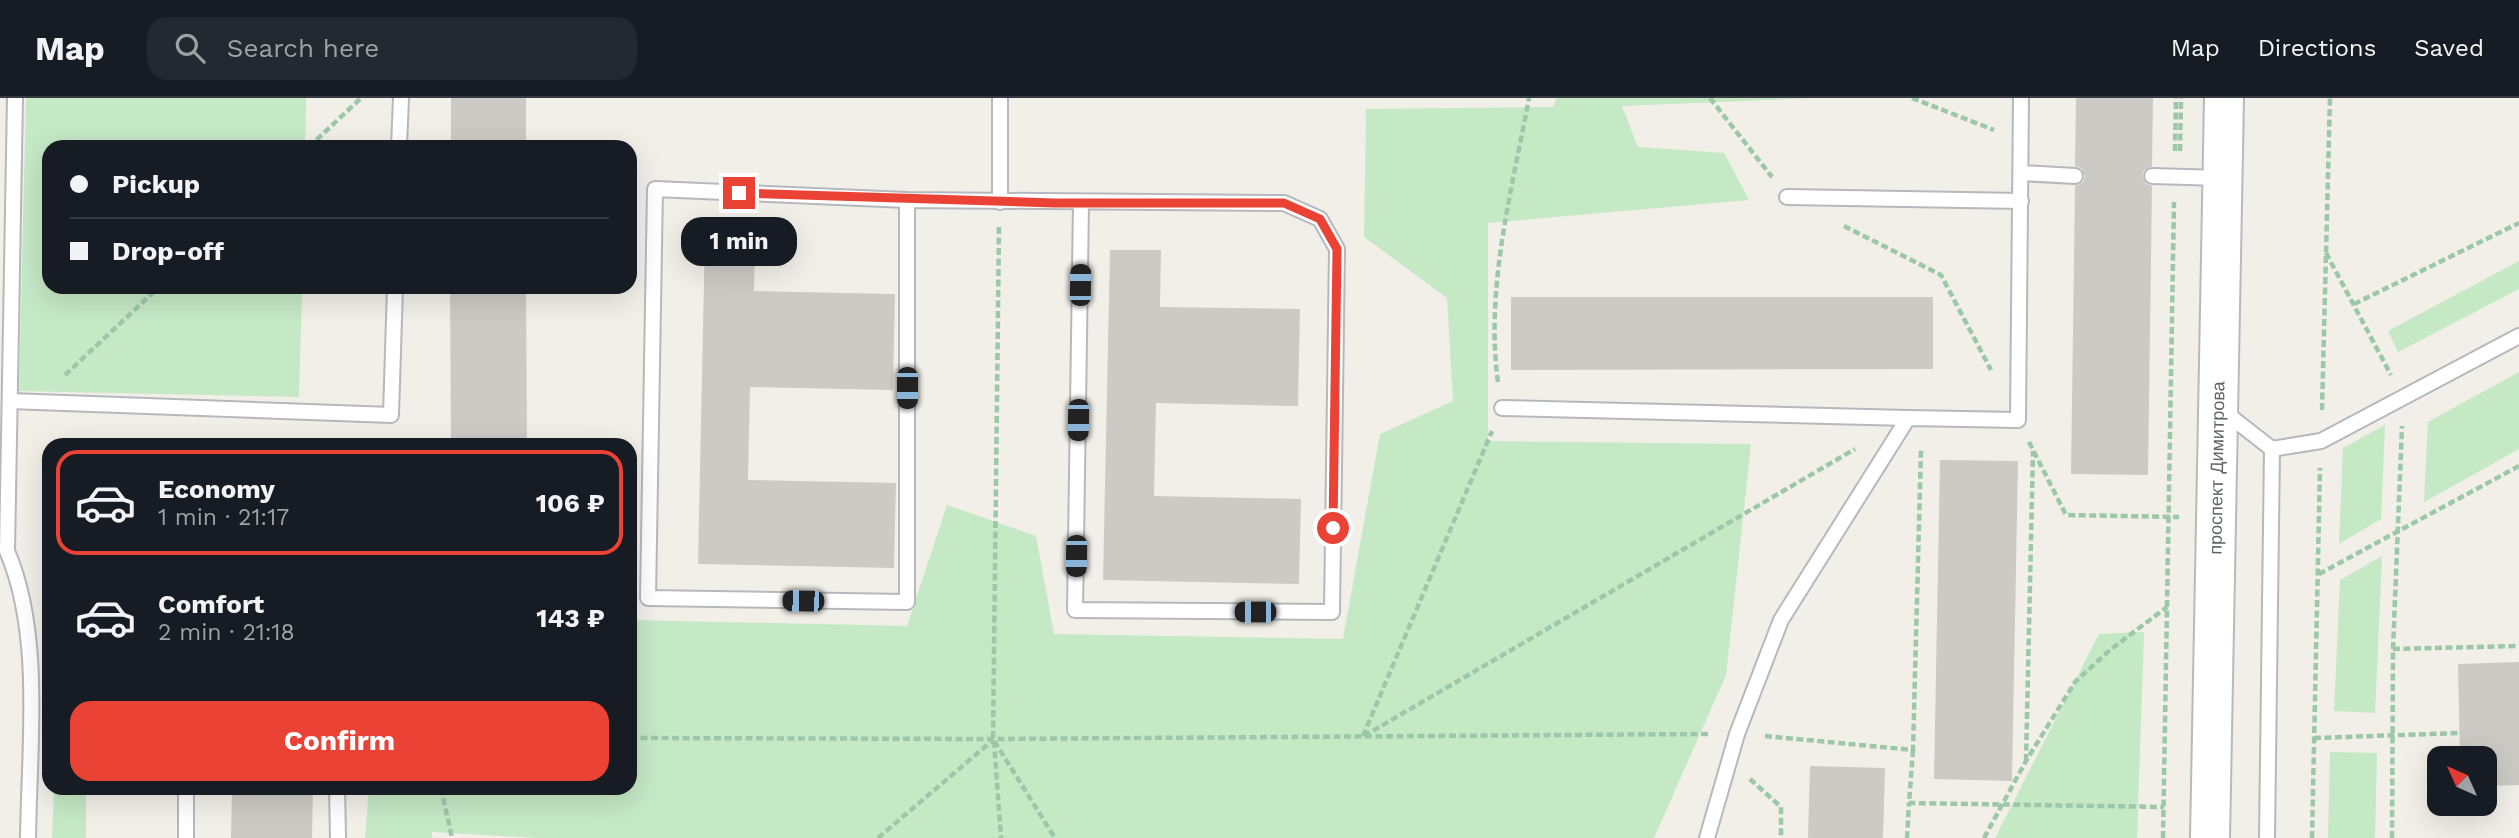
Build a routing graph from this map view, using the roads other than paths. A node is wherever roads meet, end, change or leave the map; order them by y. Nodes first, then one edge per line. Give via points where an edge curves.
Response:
1 (15, 98) edge
2 (401, 98) edge
3 (1000, 98) edge
4 (2021, 98) edge
5 (2224, 98) edge
6 (399, 140) edge
7 (2021, 173) junction
8 (2075, 176) dead end
9 (2152, 176) dead end
10 (2222, 178) junction
11 (1787, 197) road end
12 (907, 200) junction
13 (1000, 201) junction
14 (2021, 201) junction
15 (1081, 203) junction
16 (395, 294) edge
17 (2519, 336) edge
18 (10, 401) junction
19 (2218, 407) junction
20 (1502, 408) road end
21 (1915, 418) junction
22 (2272, 449) junction
23 (3, 551) edge
24 (186, 795) edge
25 (337, 795) edge
26 (28, 838) edge
27 (186, 838) edge
28 (338, 838) edge
29 (1707, 838) edge
30 (2210, 838) edge
31 (2267, 838) edge

1 - 18 lane
2 - 6 lane
3 - 13 lane
4 - 7 lane
5 - 10 main road, проспект Димитрова
7 - 8 lane
7 - 14 lane
9 - 10 lane
10 - 19 main road, проспект Димитрова
11 - 14 lane
12 - 12 lane via 655,189 648,598 907,602
12 - 13 lane
13 - 15 lane
14 - 21 lane via 2018,420
15 - 15 lane via 1075,610 1332,612 1337,249 1320,219 1284,203
16 - 18 lane via 391,415
17 - 22 lane via 2321,441
18 - 23 lane
19 - 22 lane
19 - 30 main road, проспект Димитрова
20 - 21 lane
21 - 29 lane via 1781,620 1737,734
22 - 31 lane
23 - 26 lane via 17,575 31,644
24 - 27 lane
25 - 28 lane

